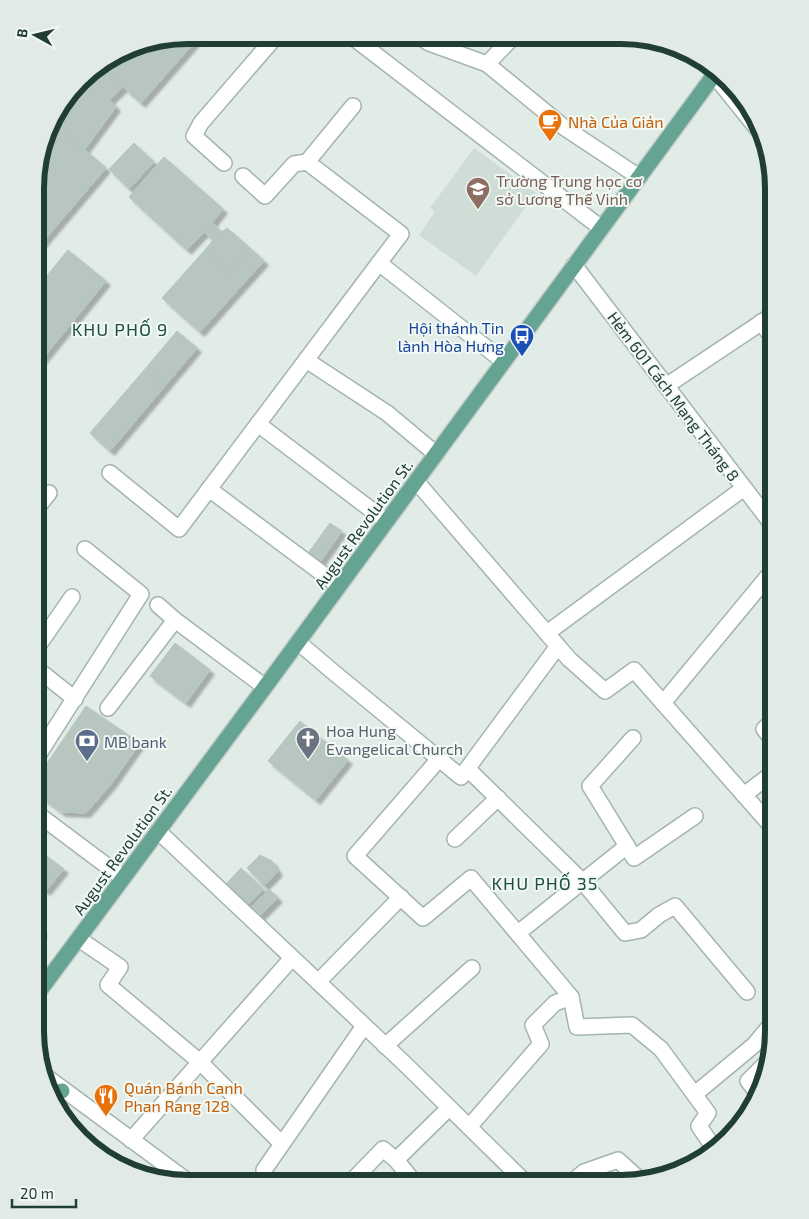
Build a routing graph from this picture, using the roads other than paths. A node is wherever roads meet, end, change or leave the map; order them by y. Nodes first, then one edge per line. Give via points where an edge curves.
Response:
1 (269, 44) edge
2 (360, 44) edge
3 (432, 44) edge
4 (506, 44) edge
5 (487, 64) junction
6 (713, 77) edge
7 (353, 106) dead end
8 (307, 162) junction
9 (224, 164) dead end
10 (243, 176) dead end
11 (638, 177) junction
12 (601, 228) junction
13 (379, 263) junction
14 (574, 265) junction
15 (765, 320) edge
16 (761, 322) junction
17 (765, 328) edge
18 (306, 360) junction
19 (503, 361) junction
20 (666, 386) junction
21 (258, 424) junction
22 (436, 454) junction
23 (110, 473) dead end
24 (416, 481) junction
25 (744, 488) junction
26 (209, 489) junction
27 (49, 493) dead end
28 (44, 500) edge
29 (765, 511) edge
30 (386, 521) junction
31 (85, 548) dead end
32 (765, 580) edge
33 (339, 586) junction
34 (72, 597) dead end
35 (158, 605) dead end
36 (175, 620) junction
37 (547, 633) junction
38 (44, 637) edge
39 (298, 642) junction
40 (558, 646) junction
41 (44, 674) edge
42 (265, 687) junction
43 (75, 699) junction
44 (663, 703) junction
45 (108, 708) dead end
46 (633, 738) dead end
47 (44, 746) edge
48 (438, 759) junction
49 (466, 769) junction
50 (765, 779) edge
51 (744, 796) junction
52 (498, 798) junction
53 (694, 816) dead end
54 (44, 819) edge
55 (765, 819) edge
56 (158, 831) junction
57 (455, 839) dead end
58 (627, 846) junction
59 (123, 878) junction
60 (583, 882) junction
61 (402, 897) junction
62 (518, 933) junction
63 (79, 939) junction
64 (292, 958) junction
65 (472, 968) dead end
66 (318, 982) junction
67 (44, 985) edge
68 (747, 992) dead end
69 (571, 997) junction
70 (364, 1026) junction
71 (765, 1031) edge
72 (385, 1046) junction
73 (200, 1062) junction
74 (760, 1069) edge
75 (753, 1088) edge
76 (59, 1094) edge
77 (695, 1094) junction
78 (449, 1108) junction
79 (469, 1127) junction
80 (130, 1140) junction
81 (281, 1143) junction
82 (711, 1143) edge
83 (396, 1160) junction
84 (264, 1170) dead end
85 (178, 1174) edge
86 (634, 1174) edge
87 (360, 1175) edge
88 (408, 1175) edge
89 (518, 1175) edge
90 (580, 1175) edge

1 - 9 street via 201,123 194,136
2 - 12 street
3 - 5 street
4 - 5 street
5 - 11 street via 566,128
6 - 11 main road, August Revolution St.
7 - 8 street
8 - 10 street via 294,164 265,196
8 - 13 street via 401,234
11 - 12 main road, August Revolution St.
12 - 14 main road, August Revolution St.
13 - 18 street
13 - 19 street
14 - 19 main road, August Revolution St.
14 - 20 street, Hẻm 601 Cách Mạng Tháng 8
15 - 16 street
16 - 17 street
16 - 20 street
18 - 21 street
18 - 22 street via 387,413
19 - 22 main road, August Revolution St.
20 - 25 street, Hẻm 601 Cách Mạng Tháng 8
21 - 26 street
21 - 30 street
22 - 24 main road, August Revolution St.
23 - 26 street via 179,528
24 - 30 main road, August Revolution St.
24 - 37 street
25 - 29 street, Hẻm 601 Cách Mạng Tháng 8
25 - 37 street
26 - 33 street
27 - 28 street
30 - 33 main road, August Revolution St.
31 - 43 street via 141,594
32 - 44 street
33 - 39 main road, August Revolution St.
34 - 38 street
35 - 36 street
36 - 42 street
36 - 45 street
37 - 40 street
39 - 42 main road, August Revolution St.
39 - 48 street
40 - 44 street via 605,691 634,670
40 - 49 street
41 - 43 street
42 - 56 main road, August Revolution St.
43 - 47 street
44 - 51 street
46 - 58 street via 590,786
48 - 49 street via 461,777
48 - 61 street via 354,856
49 - 52 street
50 - 51 street
51 - 55 street
52 - 57 street
52 - 60 street
53 - 58 street via 634,858
54 - 59 street
56 - 59 main road, August Revolution St.
56 - 64 street
58 - 60 street
59 - 63 main road, August Revolution St.
60 - 62 street
60 - 68 street via 625,933 641,930 676,906
61 - 62 street via 423,918 471,878
61 - 66 street
62 - 69 street
63 - 67 main road, August Revolution St.
63 - 73 street via 120,967 108,985
64 - 66 street
64 - 73 street
65 - 72 street
66 - 70 street
69 - 77 street via 577,1027 632,1025 661,1049
69 - 79 street via 555,1003 533,1025 541,1044
70 - 72 street
70 - 81 street
71 - 77 street via 754,1045
72 - 78 street
73 - 80 street
73 - 81 street
74 - 75 street via 748,1081
76 - 80 street
77 - 82 street via 708,1113 699,1126
78 - 79 street
78 - 83 street
79 - 89 street
80 - 85 street
81 - 84 street
83 - 87 street via 383,1149
83 - 88 street
86 - 90 street via 618,1160

